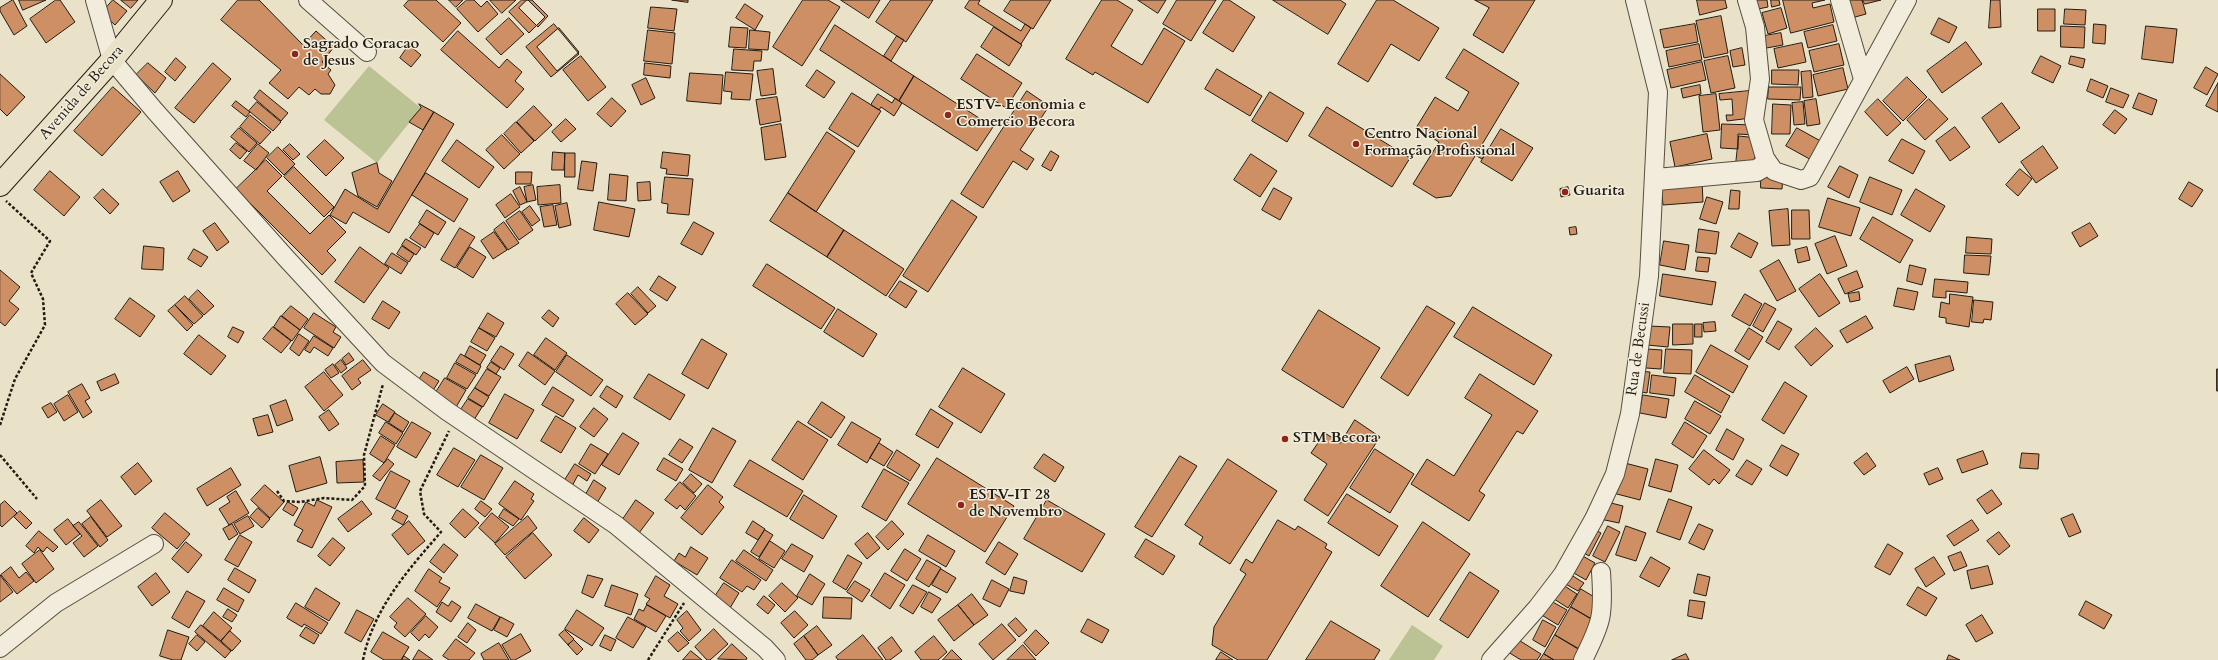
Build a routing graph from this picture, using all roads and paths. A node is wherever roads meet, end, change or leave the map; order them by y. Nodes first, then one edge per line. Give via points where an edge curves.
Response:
1 (94, 0) edge
2 (161, 0) edge
3 (308, 0) edge
4 (1635, 0) edge
5 (1747, 0) edge
6 (1840, 0) edge
7 (1907, 0) edge
8 (367, 52) dead end
9 (112, 60) junction
10 (1863, 79) junction
11 (1768, 164) junction
12 (0, 185) edge
13 (0, 196) edge
14 (388, 366) junction
15 (455, 416) junction
16 (0, 425) edge
17 (0, 455) edge
18 (277, 490) dead end
19 (37, 499) dead end
20 (154, 544) dead end
21 (1601, 572) dead end
22 (693, 589) junction
23 (0, 648) edge
24 (0, 652) edge
25 (10, 660) edge
26 (363, 660) edge
27 (648, 660) edge
28 (776, 660) edge
29 (1491, 660) edge
30 (1583, 660) edge

1 - 9 street
2 - 9 main road, Avenida de Becora
3 - 8 street
4 - 29 street, Rua de Becussi via 1658,92 1649,276 1630,414 1615,474 1594,519 1563,574 1538,608
5 - 11 street via 1755,27 1760,79 1754,120
6 - 10 street
7 - 10 street
9 - 12 main road, Avenida de Becora
9 - 14 street via 155,112 286,258
10 - 11 street via 1810,178 1801,180 1774,171
11 - 11 street via 1757,172 1657,181 1656,178 1756,169
13 - 16 path via 50,241 31,273 43,299 45,325 15,379
14 - 15 street
14 - 18 path via 364,455 365,486 352,500 324,498 300,502 284,501
15 - 22 street via 616,525
15 - 26 path via 441,451 420,491 424,514 441,532 392,591 367,639
17 - 19 path
20 - 23 street via 56,603
21 - 30 street via 1604,604 1601,620
22 - 27 path
22 - 28 street
24 - 25 street

